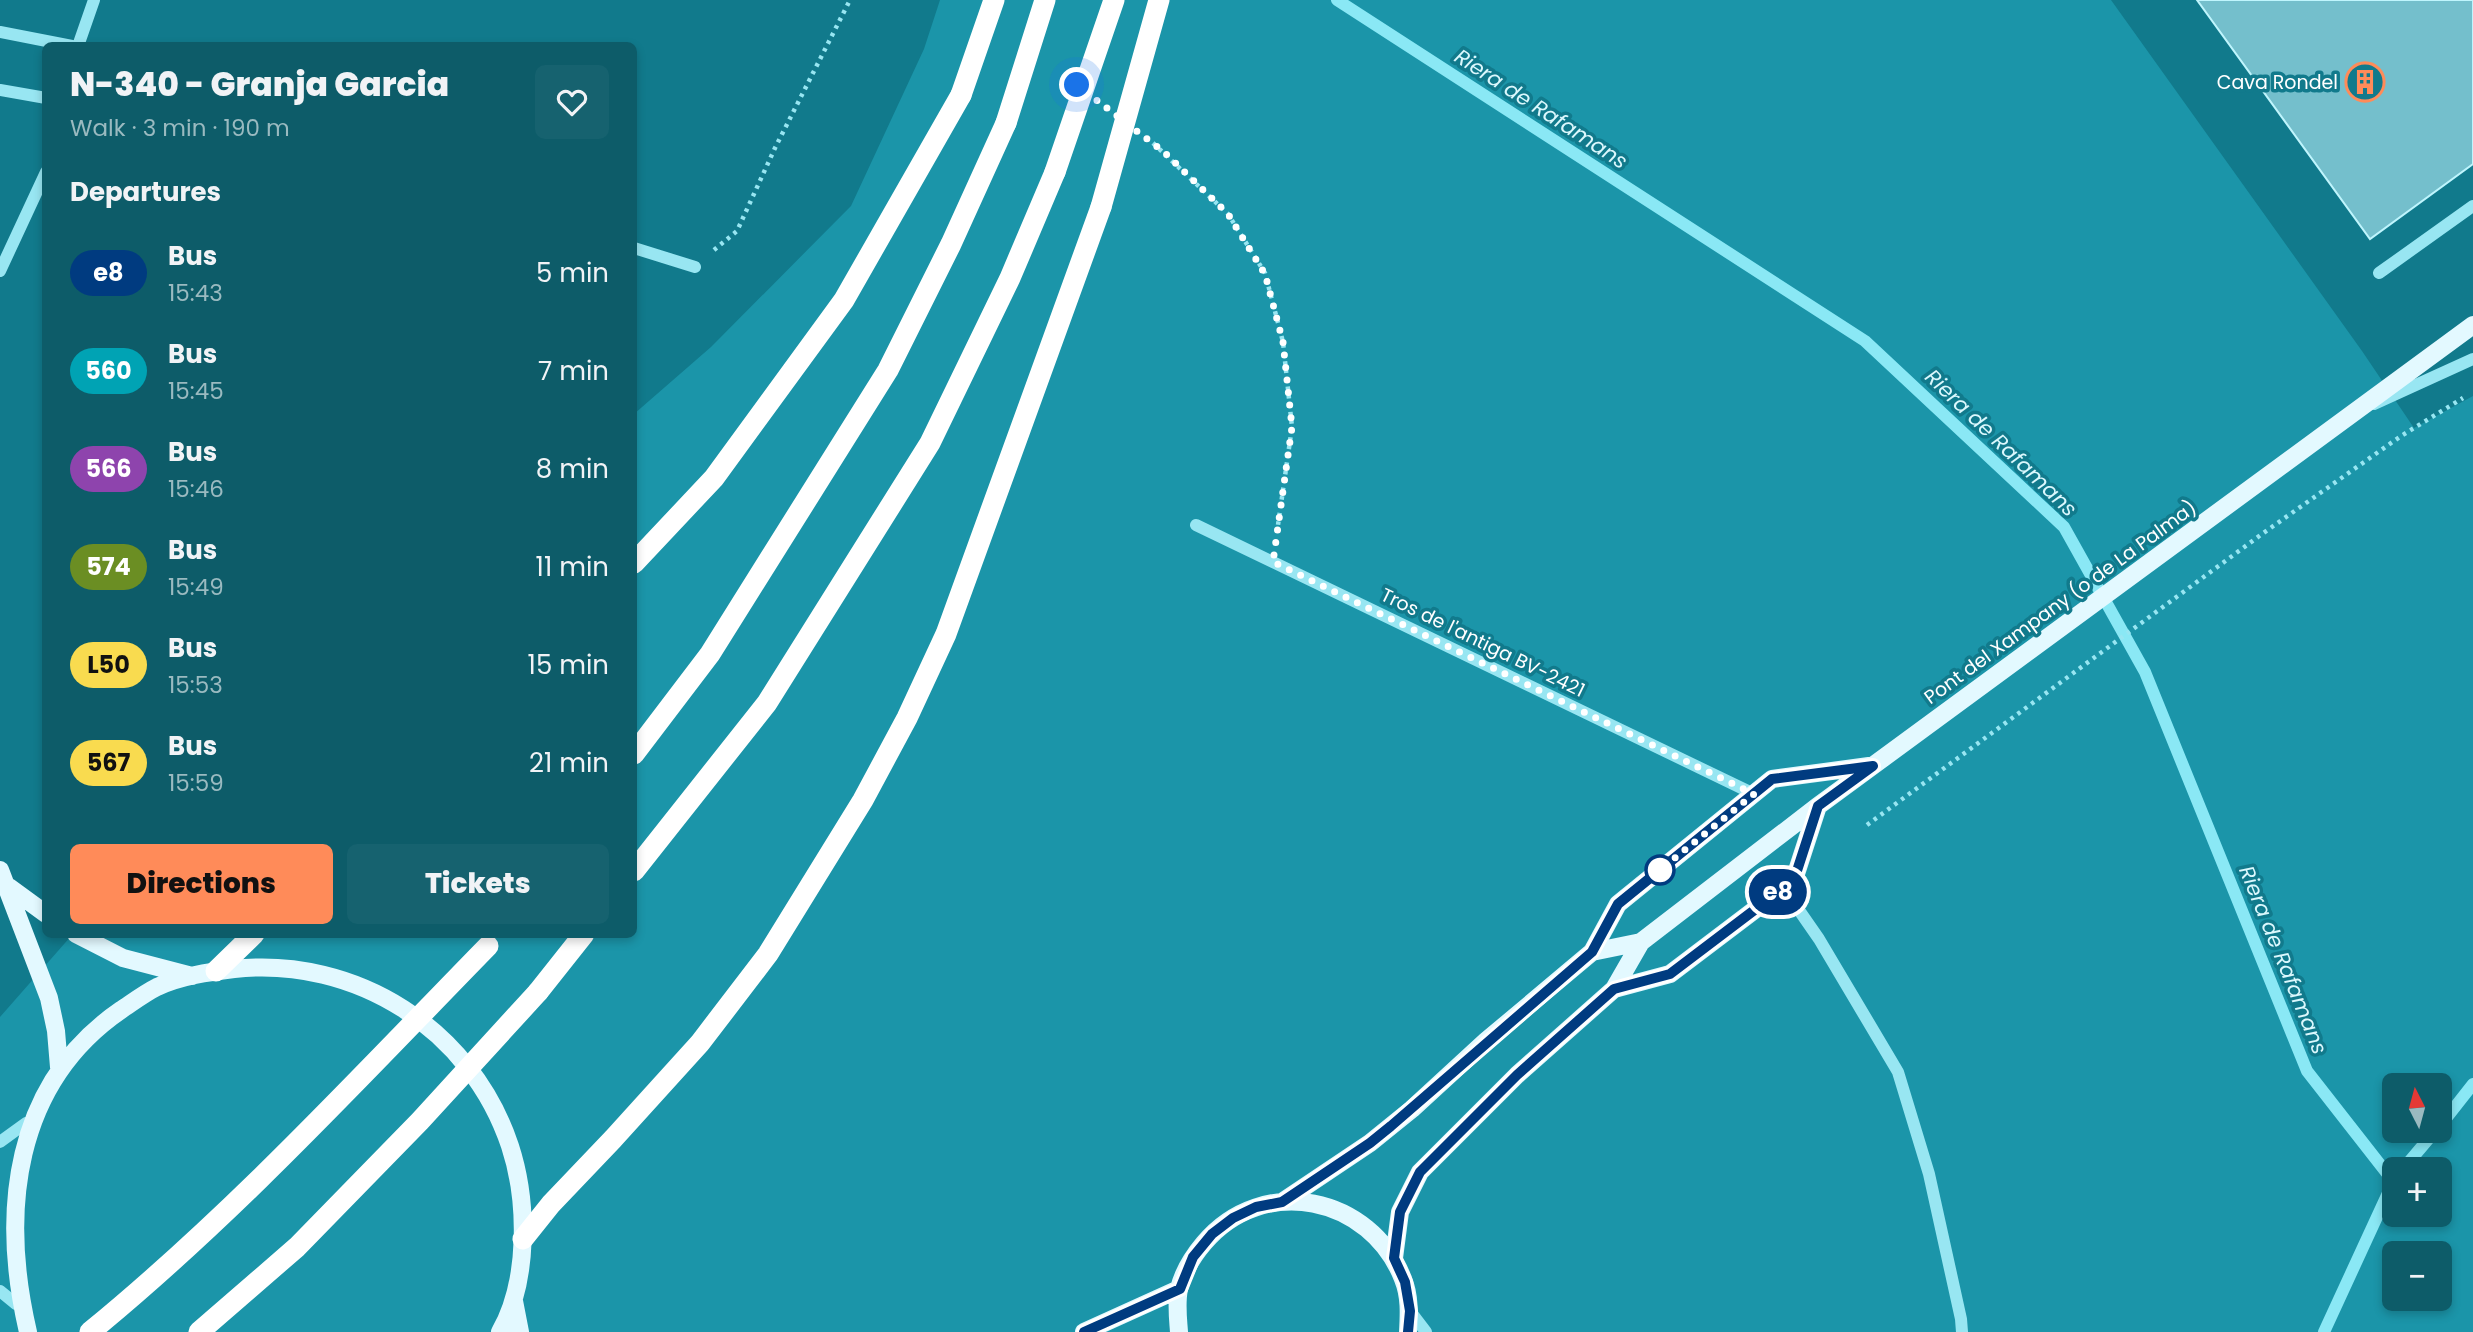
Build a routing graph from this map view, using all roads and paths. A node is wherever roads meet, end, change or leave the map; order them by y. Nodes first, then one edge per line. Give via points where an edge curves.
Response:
1 (94, 0) edge
2 (850, 0) edge
3 (994, 0) edge
4 (1045, 0) edge
5 (1114, 0) edge
6 (1159, 0) edge
7 (0, 32) edge
8 (54, 42) edge
9 (77, 42) edge
10 (0, 90) edge
11 (42, 97) edge
12 (1143, 135) dead end
13 (42, 181) edge
14 (2473, 206) edge
15 (637, 249) edge
16 (695, 267) joint
17 (0, 271) edge
18 (2379, 273) dead end
19 (2473, 325) edge
20 (2473, 359) edge
21 (2473, 392) edge
22 (2348, 416) junction
23 (1196, 525) dead end
24 (637, 560) edge
25 (1273, 562) junction
26 (637, 750) edge
27 (1873, 766) junction
28 (1754, 794) junction
29 (1818, 806) junction
30 (1867, 825) dead end
31 (637, 868) edge
32 (4, 878) edge
33 (1794, 903) dead end
34 (42, 911) edge
35 (84, 938) edge
36 (250, 938) edge
37 (581, 938) edge
38 (492, 940) edge
39 (1641, 942) junction
40 (1592, 952) junction
41 (216, 971) junction
42 (192, 976) junction
43 (1614, 989) junction
44 (58, 1067) junction
45 (26, 1123) junction
46 (0, 1142) edge
47 (1282, 1202) junction
48 (523, 1239) junction
49 (1394, 1258) junction
50 (1180, 1289) junction
51 (0, 1290) edge
52 (514, 1299) junction
53 (16, 1304) junction
54 (1410, 1311) junction
55 (28, 1332) edge
56 (90, 1332) edge
57 (199, 1332) edge
58 (500, 1332) edge
59 (520, 1332) edge
60 (1084, 1332) edge
61 (1178, 1332) edge
62 (1408, 1332) edge
63 (1426, 1332) edge
64 (1962, 1332) edge

1 - 9 street
2 - 16 path via 737,231
3 - 24 highway, bridge via 961,95 844,300 714,478
4 - 26 highway, bridge via 1006,123 888,370 710,654
5 - 31 highway, bridge via 1055,172 1010,278 930,443 767,703
6 - 48 highway, bridge via 1101,206 947,634 907,718 863,800 768,954 700,1043
7 - 8 street
10 - 11 street
12 - 25 path via 1228,214 1265,274 1283,342 1292,427
13 - 17 street
14 - 18 street
15 - 16 street
19 - 22 main road, Pont del Xampany (o de La Palma)
20 - 22 street
21 - 30 path via 2401,436 2262,534
22 - 27 main road, Pont del Xampany (o de La Palma)
23 - 25 street, Tros de l'antiga BV-2421
25 - 28 street, Tros de l'antiga BV-2421
27 - 28 main road via 1772,779
27 - 29 main road, Pont del Xampany (o de La Palma)
28 - 40 main road via 1618,904
29 - 39 main road, Pont del Xampany (o de La Palma)
29 - 43 main road via 1794,880 1670,974
32 - 34 main road
32 - 44 main road via 49,998
33 - 64 street via 1898,1072 1929,1174
35 - 42 main road via 123,958
36 - 41 highway
37 - 57 highway, bridge via 420,1121 297,1247
38 - 56 highway, bridge via 268,1172
39 - 40 main road
39 - 43 main road
40 - 47 main road via 1370,1143
41 - 42 main road
41 - 48 main road via 294,968 332,976 403,1007 434,1031 485,1090 503,1125 522,1200
42 - 44 main road via 157,987 123,1009
43 - 49 main road via 1517,1075 1420,1172 1400,1212
44 - 45 main road
45 - 46 street
45 - 53 main road via 6,1194 8,1268
47 - 49 main road via 1334,1208 1378,1237
47 - 50 main road via 1256,1207 1212,1234 1193,1257
48 - 52 main road
49 - 54 main road via 1405,1282
50 - 60 main road
50 - 61 main road
51 - 53 street
52 - 58 main road
52 - 59 main road
53 - 55 main road
54 - 62 main road
54 - 63 street

